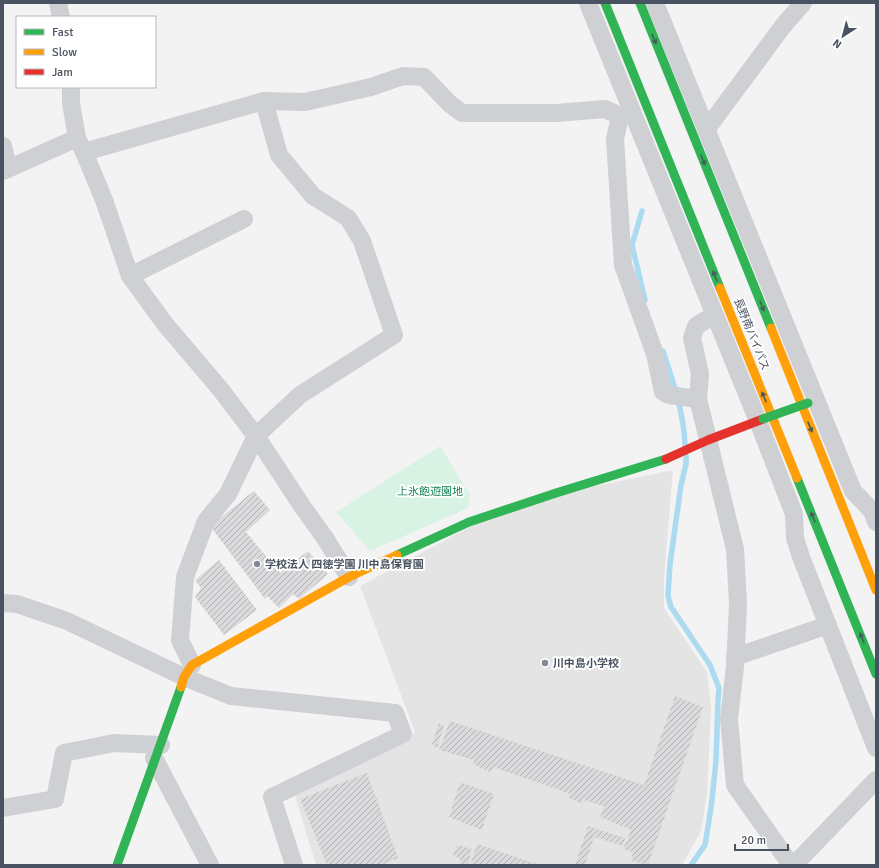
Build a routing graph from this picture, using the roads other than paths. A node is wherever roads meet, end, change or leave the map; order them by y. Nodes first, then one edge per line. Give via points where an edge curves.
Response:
1 (58, 3) edge
2 (588, 3) edge
3 (605, 3) edge
4 (640, 3) edge
5 (655, 3) edge
6 (803, 3) edge
7 (61, 16) edge
8 (71, 88) edge
9 (264, 101) junction
10 (626, 114) junction
11 (706, 130) junction
12 (80, 145) junction
13 (3, 146) edge
14 (6, 169) edge
15 (244, 219) dead end
16 (130, 276) junction
17 (715, 316) junction
18 (693, 398) junction
19 (812, 401) junction
20 (761, 420) junction
21 (256, 436) junction
22 (702, 443) junction
23 (876, 522) edge
24 (349, 577) junction
25 (876, 590) edge
26 (3, 603) edge
27 (828, 625) junction
28 (735, 657) junction
29 (188, 671) junction
30 (876, 674) edge
31 (876, 748) edge
32 (158, 752) junction
33 (876, 780) edge
34 (3, 808) edge
35 (117, 865) edge
36 (210, 865) edge
37 (294, 865) edge
38 (790, 865) edge
39 (794, 865) edge

1 - 7 street
2 - 10 street
30 -> 3 main road, 長野南バイパス
4 -> 25 main road, 長野南バイパス
5 - 11 street
6 - 11 street
8 - 12 street via 71,103
9 - 10 street via 305,102 371,87 403,76 424,77 462,113 556,113 605,109
9 - 12 street
9 - 21 street via 279,155 313,196 348,218 362,241 394,335 300,394
10 - 17 street
10 - 18 street via 615,139 623,265 654,354 663,392
11 - 19 street
12 - 14 street
12 - 16 street via 104,200
13 - 14 street
15 - 16 street
16 - 21 street via 165,324
17 - 18 street via 696,326 692,338 700,374
17 - 20 street
18 - 22 street
19 - 20 main road, bridge
19 - 23 street via 853,491 872,511
20 - 22 main road
20 - 27 street via 794,514 795,538 801,557
21 - 24 street
21 - 29 street via 228,494 206,521 186,577 180,640
22 - 24 main road via 672,457 469,522
22 - 28 street via 735,549 738,604
24 - 29 main road
26 - 29 street via 17,604 67,621
27 - 28 street
27 - 31 street
28 - 38 street via 729,719 735,785
29 - 32 main road
29 - 37 street via 231,696 394,713 403,734 272,797
32 - 34 street via 114,743 64,753 55,799
32 - 35 main road
32 - 36 street
33 - 39 street

